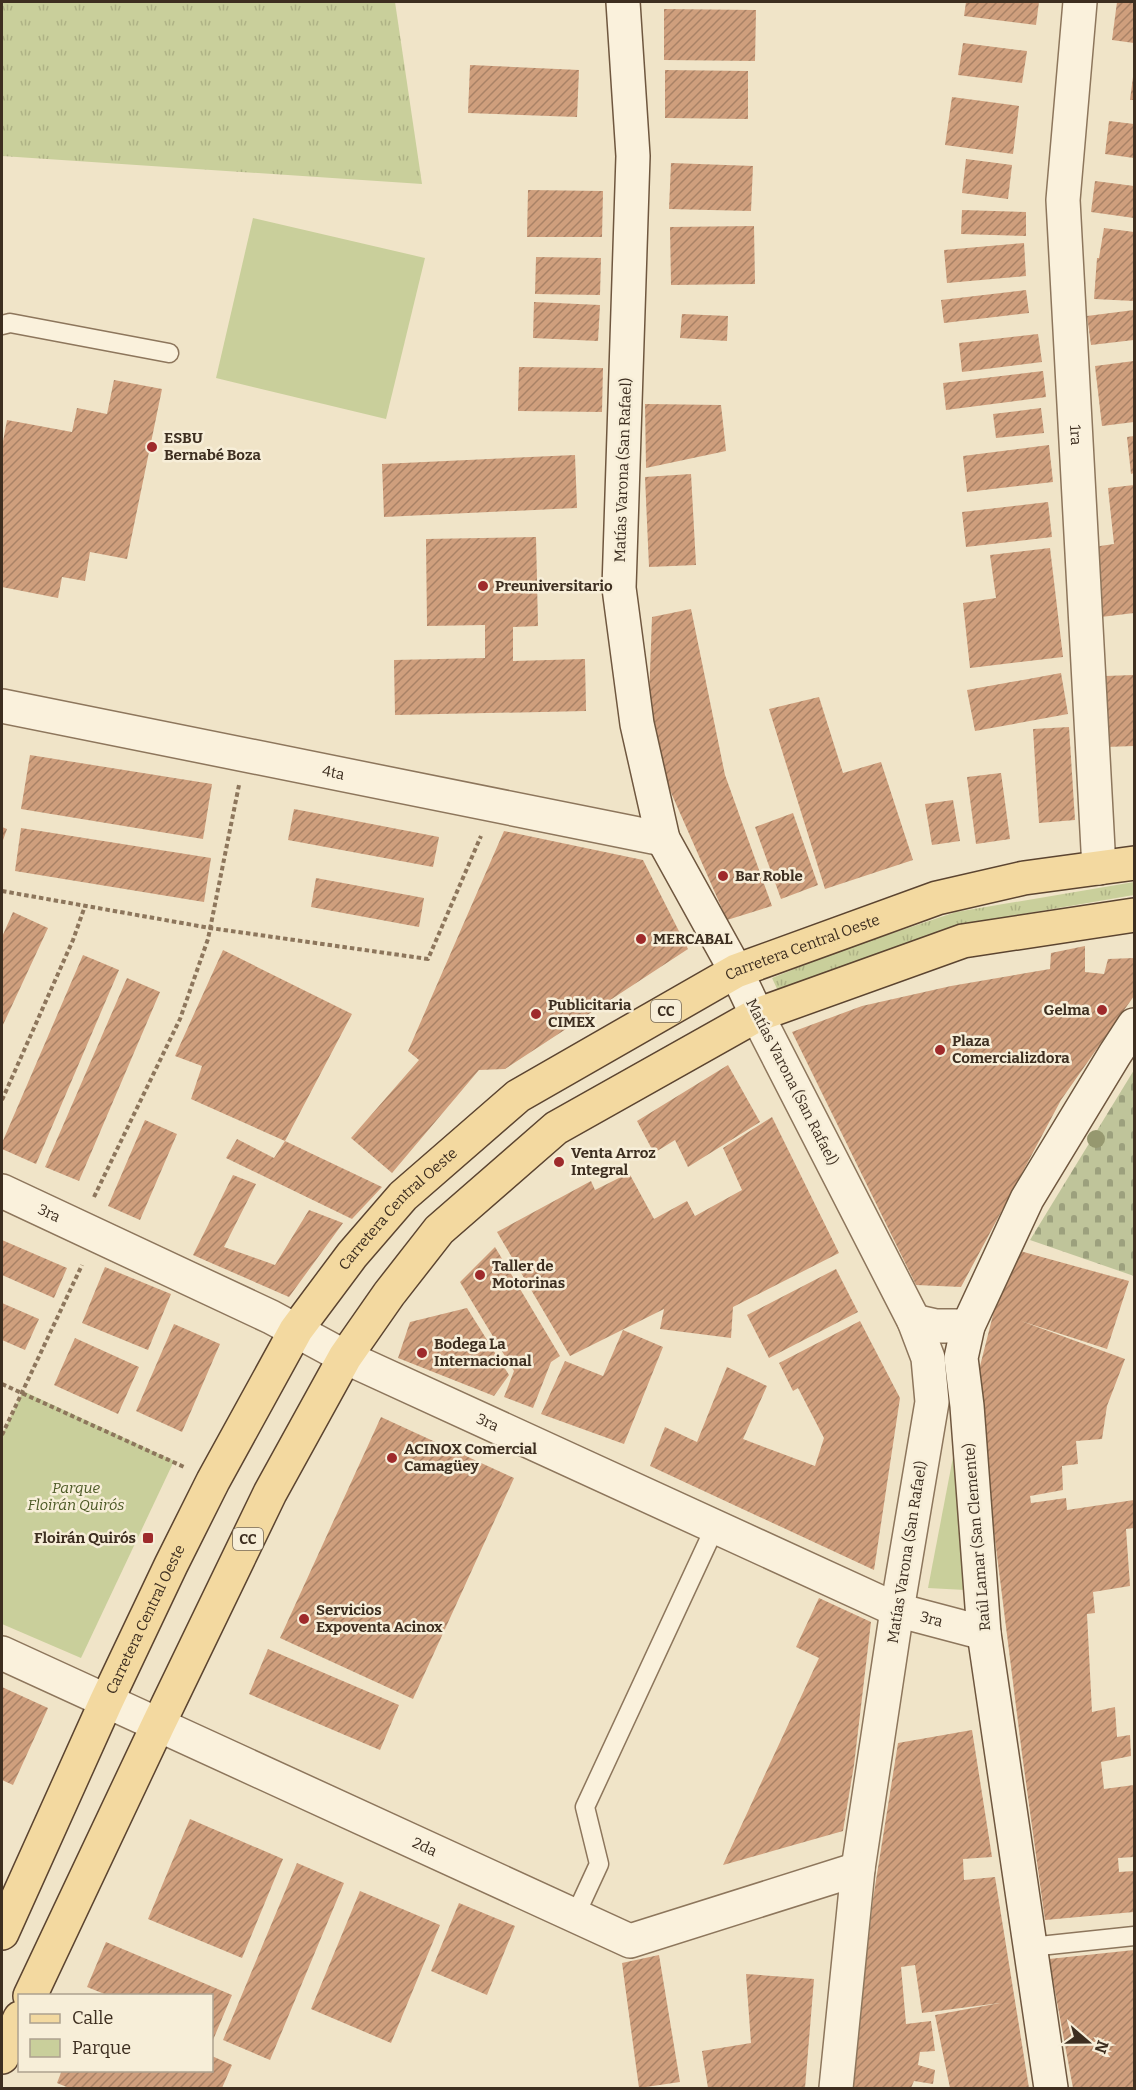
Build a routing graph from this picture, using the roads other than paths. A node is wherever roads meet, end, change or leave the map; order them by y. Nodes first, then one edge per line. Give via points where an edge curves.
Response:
1 (623, 2) edge
2 (1080, 2) edge
3 (2, 325) edge
4 (168, 353) dead end
5 (2, 706) edge
6 (663, 839) junction
7 (1134, 863) edge
8 (1099, 868) junction
9 (1134, 915) edge
10 (736, 971) junction
11 (758, 1015) junction
12 (1134, 1025) edge
13 (2, 1191) edge
14 (914, 1321) junction
15 (968, 1326) junction
16 (296, 1330) junction
17 (345, 1357) junction
18 (932, 1402) junction
19 (967, 1406) junction
20 (716, 1527) junction
21 (897, 1610) junction
22 (984, 1633) junction
23 (2, 1653) edge
24 (106, 1701) junction
25 (158, 1725) junction
26 (858, 1869) junction
27 (575, 1916) junction
28 (2, 1933) edge
29 (1134, 1936) edge
30 (1030, 1947) junction
31 (30, 1994) edge
32 (18, 2022) edge
33 (2, 2056) edge
34 (836, 2088) edge
35 (1051, 2088) edge

1 - 6 street, Matías Varona (San Rafael) via 633,156 619,588 637,724
2 - 8 street, 1ra via 1063,200
3 - 4 lane via 10,323
5 - 6 street, 4ta
6 - 10 street, Matías Varona (San Rafael)
7 - 8 main road, Carretera Central Oeste / CC
8 - 10 main road, Carretera Central Oeste / CC via 1024,878 937,898
9 - 11 main road, CC via 963,941
10 - 11 street, Matías Varona (San Rafael)
10 - 16 main road, Carretera Central Oeste / CC via 518,1096 403,1196 352,1255
11 - 14 street, Matías Varona (San Rafael)
11 - 17 main road, CC via 556,1128 439,1230
12 - 15 street, Raúl Lamar (San Clemente) via 1027,1199
13 - 16 street, 3ra
14 - 15 street
14 - 18 street, Matías Varona (San Rafael) via 927,1358
15 - 19 street, Raúl Lamar (San Clemente) via 961,1358
16 - 17 street, 3ra
16 - 24 main road, Carretera Central Oeste / CC via 213,1481
17 - 20 street, 3ra
17 - 25 main road, CC via 270,1493
18 - 19 street via 951,1399
18 - 21 street, Matías Varona (San Rafael)
19 - 22 street, Raúl Lamar (San Clemente)
20 - 21 street, 3ra
20 - 27 lane via 585,1807 599,1864
21 - 22 street, 3ra
21 - 26 street, Matías Varona (San Rafael)
22 - 30 street, Raúl Lamar (San Clemente)
23 - 24 street, 2da
24 - 25 street, 2da
24 - 28 main road, Carretera Central Oeste / CC
25 - 27 street, 2da
25 - 31 main road, CC
26 - 27 street, 2da via 630,1941
26 - 34 street, Matías Varona (San Rafael)
29 - 30 lane
30 - 35 street, Raúl Lamar (San Clemente)
32 - 33 main road

